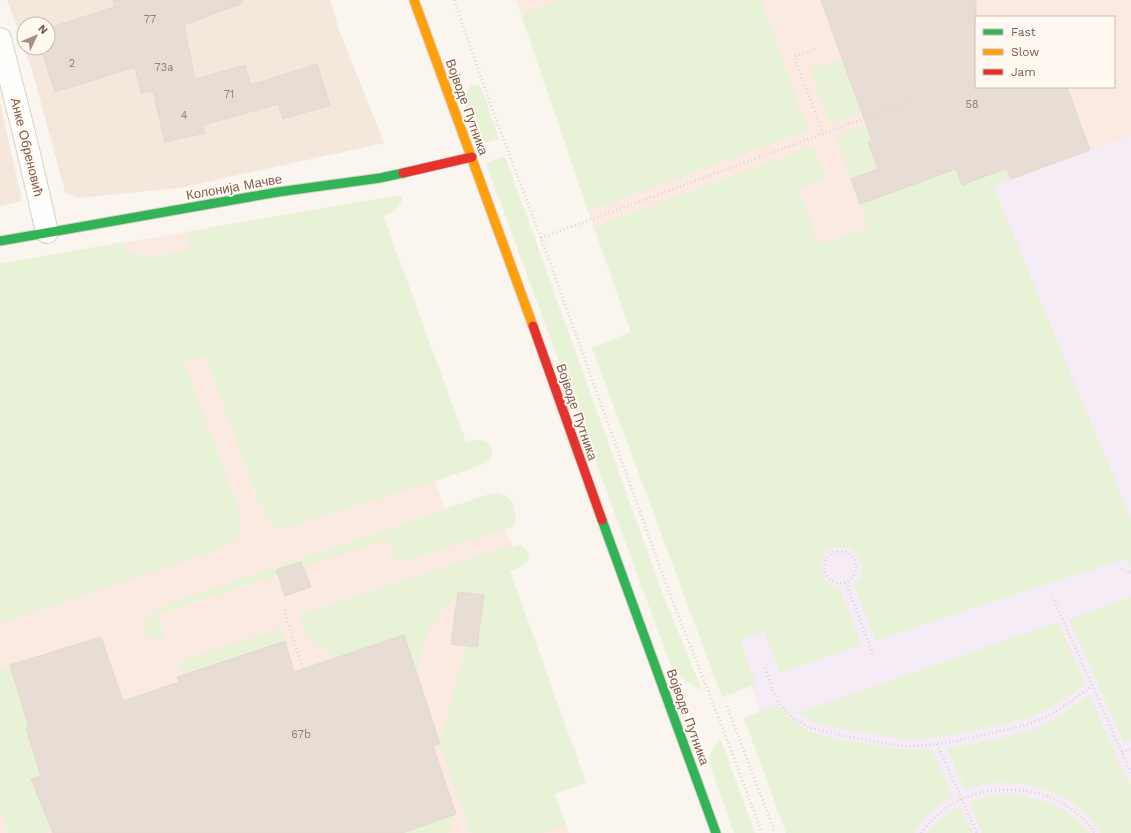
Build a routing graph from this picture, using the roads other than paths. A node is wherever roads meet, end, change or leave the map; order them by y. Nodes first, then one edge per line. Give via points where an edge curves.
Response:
1 (414, 0) edge
2 (0, 39) edge
3 (472, 157) junction
4 (47, 232) junction
5 (0, 241) edge
6 (716, 833) edge

1 - 3 main road, Војводе Путника
2 - 4 street, Анке Обреновић
3 - 4 main road, Колонија Мачве via 380,178 278,192
3 - 6 main road, Војводе Путника
4 - 5 main road, Колонија Мачве

